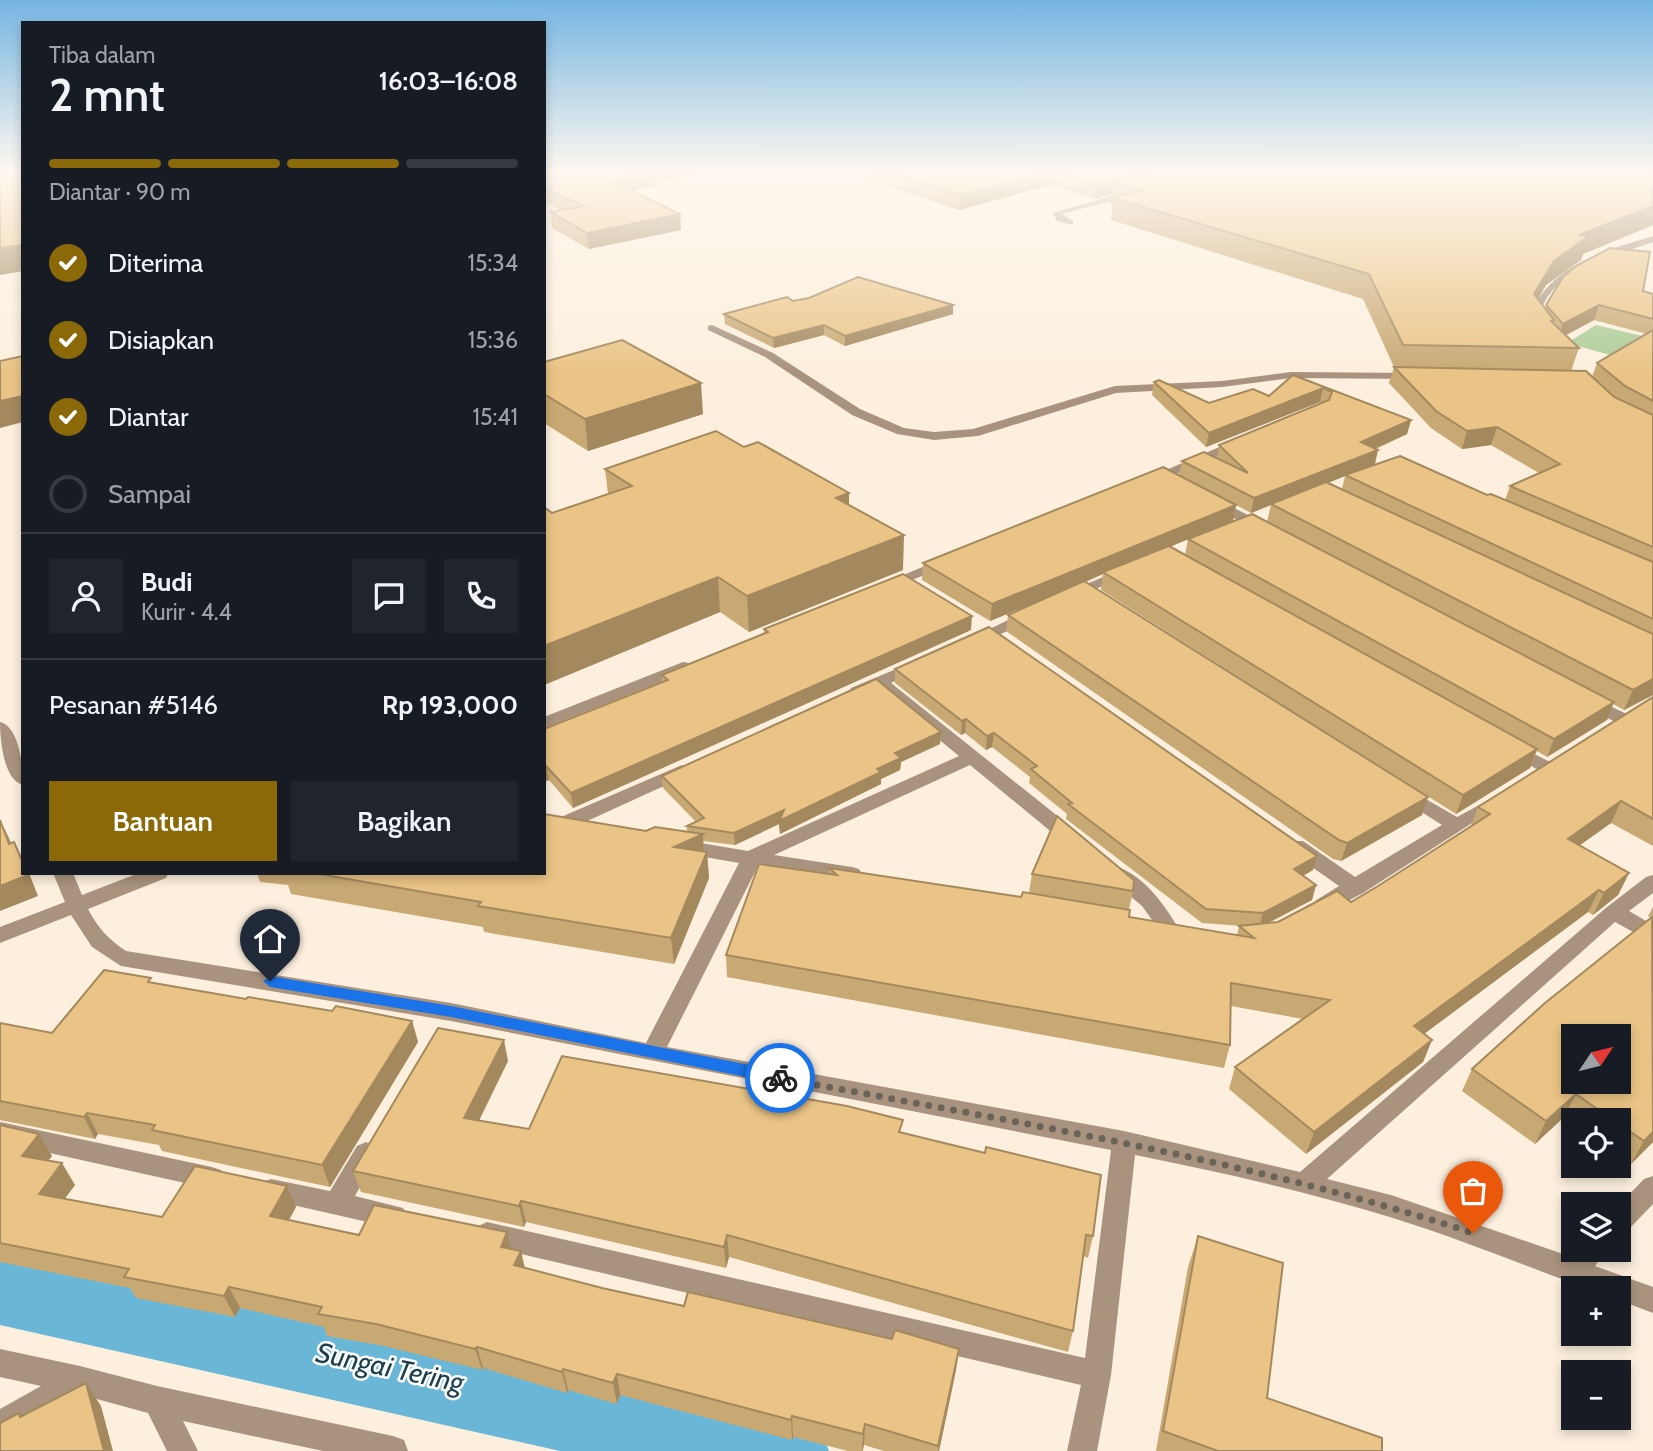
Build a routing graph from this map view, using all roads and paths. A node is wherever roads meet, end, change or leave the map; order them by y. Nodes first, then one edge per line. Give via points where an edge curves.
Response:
1 (1653, 239) edge
2 (712, 328) dead end
3 (1541, 332) edge
4 (1432, 376) edge
5 (1248, 439) edge
6 (1162, 475) junction
7 (1136, 486) edge
8 (1277, 513) edge
9 (1253, 523) junction
10 (1228, 532) edge
11 (1277, 535) edge
12 (955, 558) edge
13 (1144, 565) edge
14 (904, 578) junction
15 (1083, 588) junction
16 (878, 589) edge
17 (926, 592) edge
18 (1060, 599) edge
19 (1107, 603) edge
20 (1037, 610) edge
21 (970, 619) edge
22 (992, 632) junction
23 (1014, 648) edge
24 (954, 649) edge
25 (929, 660) edge
26 (698, 661) edge
27 (879, 682) junction
28 (1577, 694) edge
29 (842, 699) edge
30 (1644, 708) edge
31 (1625, 720) junction
32 (546, 722) edge
33 (0, 726) edge
34 (1604, 734) edge
35 (1502, 743) edge
36 (1571, 755) edge
37 (972, 757) junction
38 (692, 766) edge
39 (1550, 769) junction
40 (21, 774) edge
41 (1387, 781) edge
42 (1457, 826) junction
43 (549, 827) edge
44 (1276, 832) edge
45 (594, 834) edge
46 (660, 844) edge
47 (752, 858) junction
48 (64, 875) edge
49 (154, 875) edge
50 (873, 877) edge
51 (1653, 882) edge
52 (1356, 888) junction
53 (78, 906) junction
54 (1310, 912) edge
55 (1614, 912) junction
56 (1140, 922) edge
57 (1167, 926) junction
58 (1191, 932) edge
59 (0, 935) edge
60 (1653, 935) edge
61 (451, 1012) junction
62 (437, 1034) edge
63 (652, 1054) junction
64 (0, 1132) edge
65 (376, 1136) edge
66 (1124, 1141) junction
67 (1306, 1182) junction
68 (1653, 1187) edge
69 (336, 1205) junction
70 (1631, 1210) edge
71 (418, 1220) edge
72 (458, 1228) edge
73 (1581, 1262) edge
74 (1572, 1271) junction
75 (1653, 1300) edge
76 (0, 1363) edge
77 (1097, 1375) junction
78 (80, 1380) junction
79 (157, 1401) junction
80 (0, 1425) edge
81 (183, 1451) edge
82 (393, 1451) edge
83 (1082, 1451) edge

1 - 3 street via 1564,275 1539,299 1533,321
2 - 4 street via 769,355 856,412 901,431 934,436 974,433 1115,390 1291,375
5 - 6 street
6 - 7 street
6 - 9 street
8 - 9 street
9 - 10 street
9 - 11 street
12 - 14 street
13 - 15 street
14 - 16 street
14 - 17 street
15 - 18 street
15 - 19 street
20 - 22 street
21 - 22 street
22 - 23 street
22 - 24 street
25 - 27 street
26 - 32 street
27 - 29 street
27 - 37 street
28 - 31 street
30 - 31 street
31 - 34 street
33 - 40 street
35 - 39 street
36 - 39 street
37 - 47 street
37 - 57 street via 1149,901
38 - 43 street
39 - 42 street
41 - 42 street
42 - 52 street
43 - 45 street
44 - 52 street
46 - 47 street
47 - 50 street
47 - 63 street
48 - 53 street
49 - 53 street
51 - 55 street
52 - 54 street
53 - 59 street
53 - 61 street via 90,935 121,958
55 - 60 street
55 - 67 street
56 - 57 street
57 - 58 street
61 - 62 street
61 - 63 street
63 - 66 street
64 - 69 street
65 - 69 street
66 - 67 street
66 - 77 street
67 - 74 street via 1473,1233
68 - 70 street
69 - 71 street
72 - 77 street
73 - 74 street
74 - 75 street
76 - 78 street
77 - 83 street
78 - 79 street
78 - 80 street
79 - 81 street
79 - 82 street

